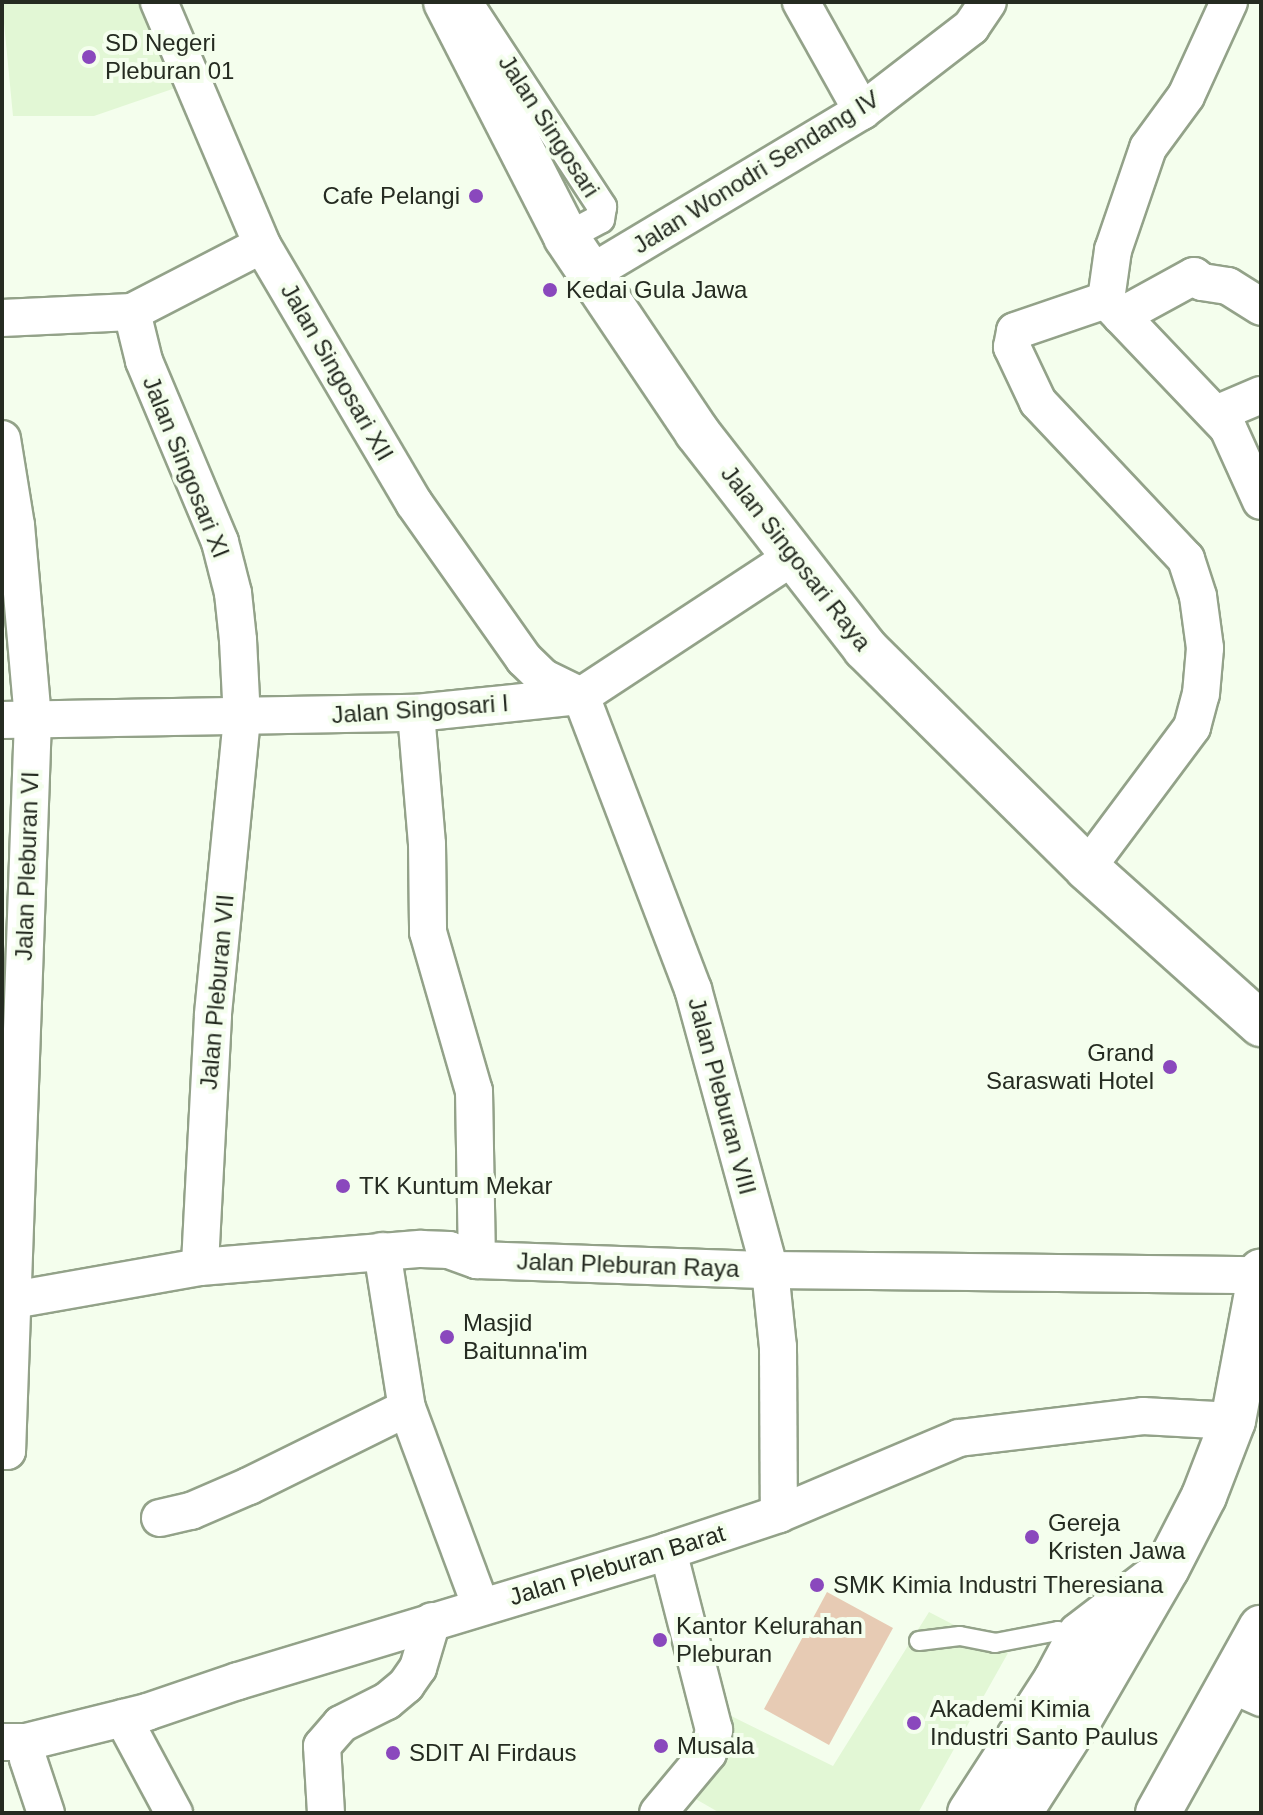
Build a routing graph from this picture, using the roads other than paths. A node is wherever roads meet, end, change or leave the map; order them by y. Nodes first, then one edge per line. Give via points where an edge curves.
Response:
1 (159, 2) edge
2 (446, 2) edge
3 (468, 2) edge
4 (801, 2) edge
5 (988, 2) edge
6 (1229, 2) edge
7 (862, 111) junction
8 (566, 237) junction
9 (262, 245) junction
10 (591, 273) junction
11 (1261, 307) edge
12 (1114, 308) junction
13 (132, 312) junction
14 (2, 318) edge
15 (1261, 395) edge
16 (1216, 414) junction
17 (2, 439) edge
18 (1261, 501) edge
19 (796, 555) junction
20 (581, 696) junction
21 (416, 713) junction
22 (242, 718) junction
23 (18, 720) edge
24 (1087, 868) junction
25 (1261, 1024) edge
26 (382, 1251) junction
27 (477, 1260) junction
28 (200, 1267) junction
29 (770, 1270) junction
30 (1260, 1273) edge
31 (6, 1301) edge
32 (407, 1408) junction
33 (1247, 1428) edge
34 (2, 1451) edge
35 (779, 1514) junction
36 (160, 1518) dead end
37 (668, 1551) junction
38 (1167, 1568) junction
39 (481, 1607) junction
40 (432, 1621) junction
41 (1261, 1628) edge
42 (1080, 1635) junction
43 (919, 1641) dead end
44 (1246, 1691) edge
45 (123, 1718) junction
46 (14, 1742) edge
47 (46, 1813) edge
48 (174, 1813) edge
49 (326, 1813) edge
50 (658, 1813) edge
51 (970, 1813) edge
52 (1019, 1813) edge
53 (1158, 1813) edge

1 - 9 street, Jalan Singosari XII
2 - 8 main road, Jalan Singosari Raya
3 - 8 street, Jalan Singosari via 602,207 600,219
4 - 7 street
5 - 7 street, Jalan Wonodri Sendang IV via 971,27
6 - 12 street via 1186,96 1148,148 1113,250
7 - 10 street, Jalan Wonodri Sendang IV
8 - 10 main road, Jalan Singosari Raya
9 - 13 street
9 - 20 street, Jalan Singosari XII via 432,529 524,659 544,678
10 - 19 main road, Jalan Singosari Raya via 697,432
11 - 12 street via 1228,286 1194,276
12 - 16 street
12 - 24 street via 1015,331 1012,347 1038,402 1186,559 1198,596 1205,648 1192,727
13 - 14 street
13 - 22 street, Jalan Singosari XI via 144,361 220,542 233,593
15 - 16 street
16 - 18 street via 1228,428
17 - 23 street, Jalan Pleburan VI via 16,525
19 - 20 street, Jalan Singosari I
19 - 24 main road, Jalan Singosari Raya via 865,648
20 - 21 street, Jalan Singosari I
20 - 29 street, Jalan Pleburan VIII via 693,989
21 - 22 street, Jalan Singosari I
21 - 27 street via 428,932 474,1091
22 - 23 street, Jalan Singosari I
22 - 28 street, Jalan Pleburan VII via 213,1016
23 - 31 street, Jalan Pleburan VI
24 - 25 main road, Jalan Singosari Raya
26 - 27 street, Jalan Pleburan Raya via 449,1250
26 - 28 street, Jalan Pleburan Raya
26 - 32 street
27 - 29 street, Jalan Pleburan Raya
28 - 31 street, Jalan Pleburan Raya
29 - 30 street, Jalan Pleburan Raya
29 - 35 street, Jalan Pleburan VIII via 778,1347
30 - 33 main road
31 - 34 street, Jalan Pleburan VI via 7,1451
32 - 36 street via 249,1486
32 - 39 street
33 - 35 street, Jalan Pleburan Barat via 1143,1416 959,1438
33 - 38 main road
35 - 37 street, Jalan Pleburan Barat
37 - 39 street, Jalan Pleburan Barat
37 - 50 street via 714,1730 708,1753
38 - 42 main road
38 - 52 main road
39 - 40 street, Jalan Pleburan Barat
40 - 45 street, Jalan Pleburan Barat
40 - 49 street via 418,1668 406,1685 341,1724 322,1746
41 - 44 main road
42 - 43 lane via 1058,1631 995,1643 960,1636
42 - 51 main road
44 - 53 main road
45 - 46 street, Jalan Pleburan Barat
45 - 48 street
46 - 47 street via 28,1759

